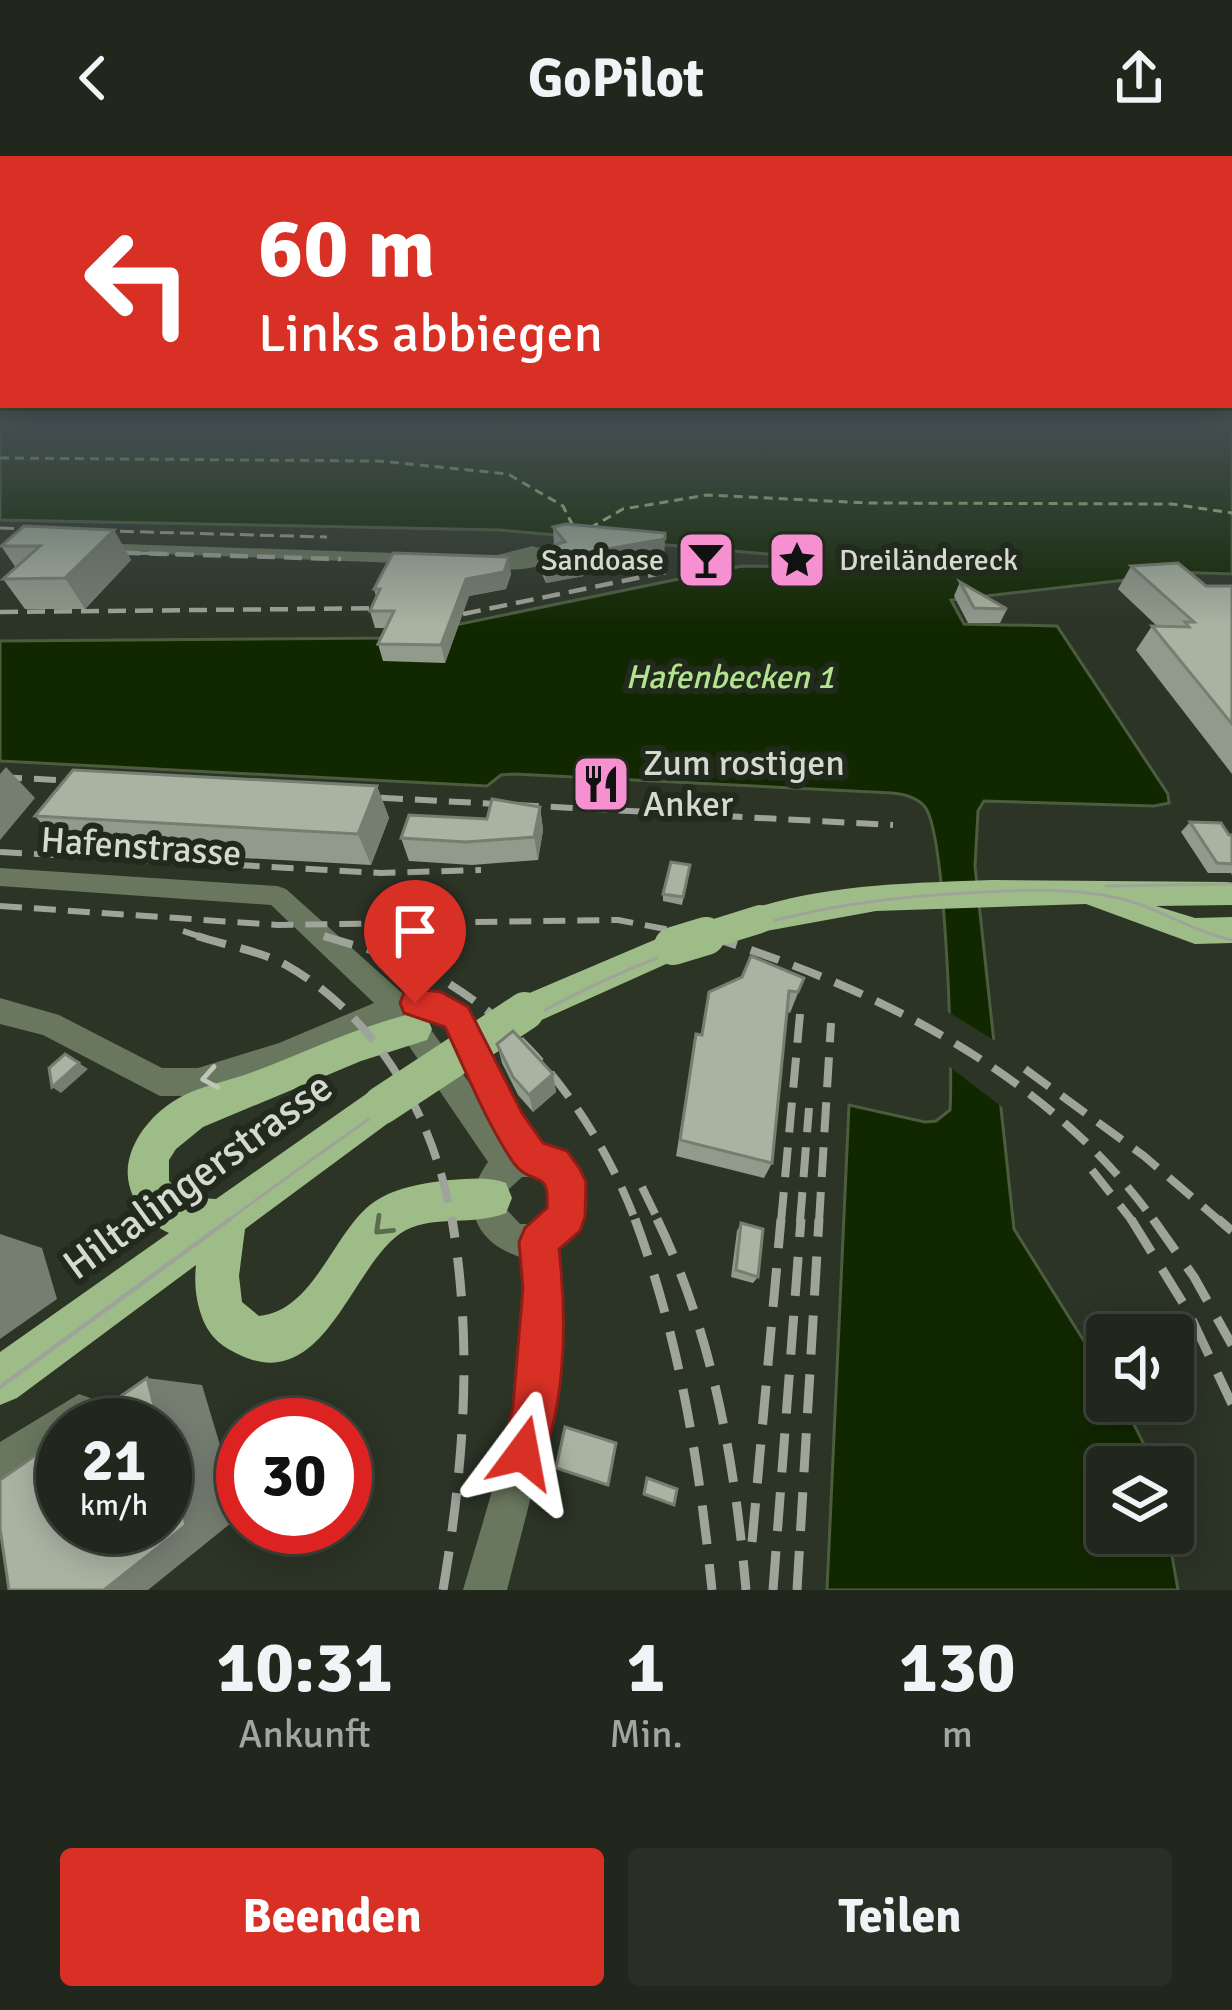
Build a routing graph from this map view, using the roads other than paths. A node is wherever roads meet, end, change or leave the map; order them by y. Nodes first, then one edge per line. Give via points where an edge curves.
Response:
1 (69, 548) edge
2 (448, 560) edge
3 (471, 561) edge
4 (495, 562) edge
5 (0, 877) edge
6 (1071, 890) junction
7 (1227, 894) dead end
8 (1232, 931) edge
9 (0, 1011) edge
10 (405, 1017) junction
11 (511, 1174) junction
12 (226, 1220) junction
13 (539, 1242) junction
14 (0, 1381) edge
15 (36, 1442) edge
16 (0, 1466) edge
17 (485, 1590) edge

1 - 2 street
3 - 4 street
5 - 10 street, Hafenstrasse via 277,896
6 - 7 main road, Hiltalingerstrasse
6 - 8 main road, Hiltalingerstrasse via 1195,931
6 - 12 main road, Hiltalingerstrasse, bridge via 929,892 817,907 643,956 464,1048
10 -> 9 street via 198,1082 160,1082 49,1024
10 - 11 street, Hafenstrasse
10 - 12 main road via 196,1110 164,1133 146,1183 151,1197 175,1216
11 -> 12 main road via 380,1222 319,1310 272,1336 230,1325 219,1304
11 - 13 street via 495,1224 513,1241
11 - 13 street via 554,1164 570,1193 566,1217
12 - 14 main road, Hiltalingerstrasse
13 - 17 street via 536,1407
15 - 16 street

